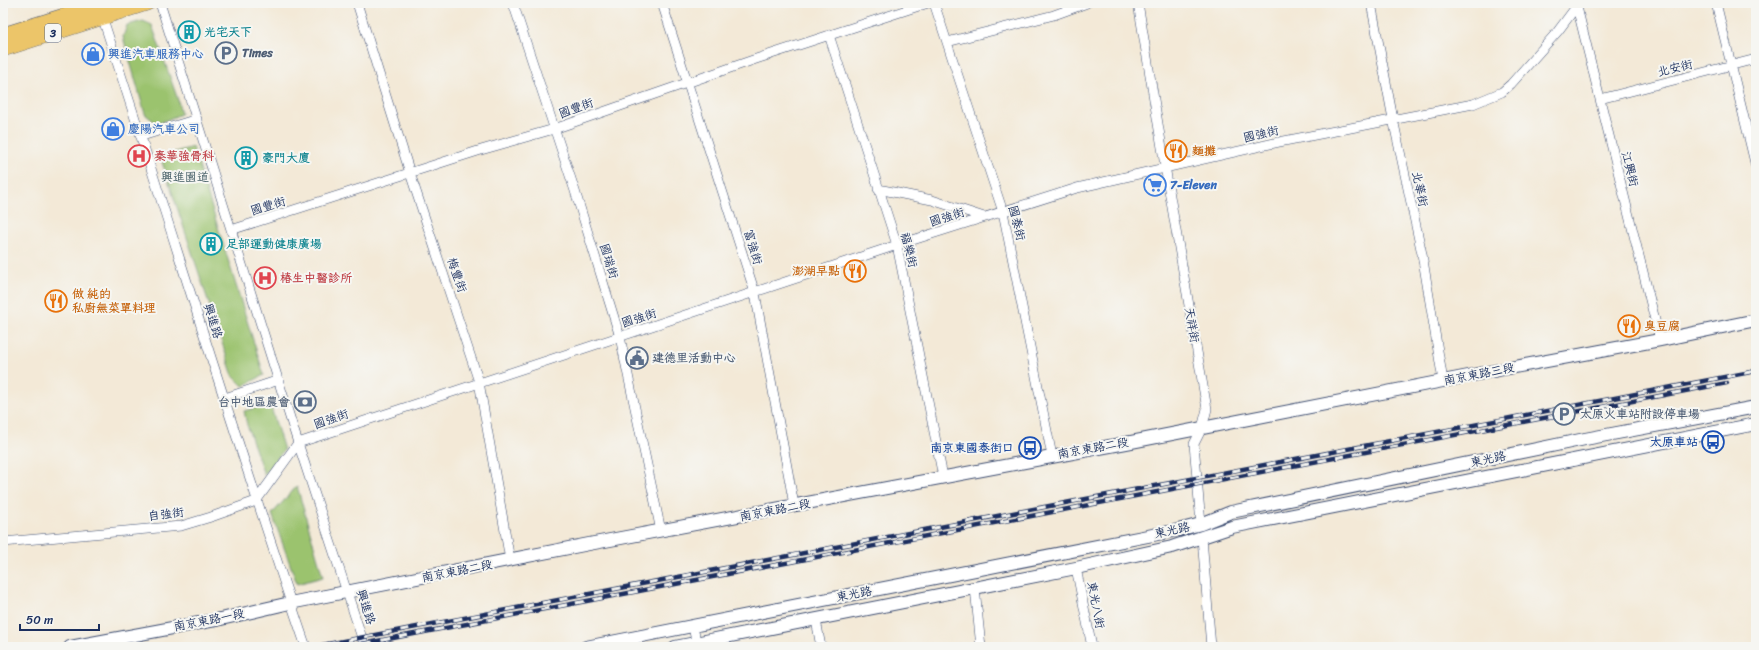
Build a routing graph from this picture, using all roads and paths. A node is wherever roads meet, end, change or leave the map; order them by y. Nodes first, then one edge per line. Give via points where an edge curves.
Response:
1 (147, 3) edge
2 (160, 3) edge
3 (357, 3) edge
4 (513, 3) edge
5 (662, 3) edge
6 (928, 3) edge
7 (934, 3) edge
8 (1087, 3) edge
9 (1138, 3) edge
10 (1371, 3) edge
11 (1716, 3) edge
12 (1577, 4) edge
13 (101, 7) edge
14 (3, 35) edge
15 (829, 35) junction
16 (947, 42) junction
17 (3, 49) edge
18 (1756, 59) edge
19 (1732, 65) junction
20 (688, 83) junction
21 (1600, 99) junction
22 (197, 119) junction
23 (1393, 120) junction
24 (554, 129) junction
25 (142, 136) junction
26 (1756, 167) edge
27 (1165, 169) junction
28 (410, 173) junction
29 (878, 189) junction
30 (1003, 212) junction
31 (984, 217) junction
32 (231, 230) junction
33 (897, 245) junction
34 (755, 293) junction
35 (1756, 320) edge
36 (620, 337) junction
37 (1660, 340) junction
38 (279, 380) junction
39 (1443, 381) junction
40 (479, 382) junction
41 (225, 398) junction
42 (1756, 407) edge
43 (1756, 424) edge
44 (1202, 428) junction
45 (298, 443) junction
46 (1052, 456) junction
47 (943, 477) junction
48 (256, 501) junction
49 (794, 506) junction
50 (1201, 524) junction
51 (660, 531) junction
52 (1202, 538) junction
53 (3, 542) edge
54 (510, 560) junction
55 (1076, 568) junction
56 (975, 588) junction
57 (348, 592) junction
58 (290, 603) junction
59 (816, 620) junction
60 (693, 626) junction
61 (697, 645) edge
62 (70, 647) edge
63 (306, 647) edge
64 (365, 647) edge
65 (586, 647) edge
66 (675, 647) edge
67 (821, 647) edge
68 (981, 647) edge
69 (1092, 647) edge
70 (1211, 647) edge

1 - 13 main road, 3
2 - 22 street, 興進路
3 - 28 street, 梅豐街
4 - 24 street, 國瑞街
5 - 20 street, 富強街
6 - 15 street, 國豐街
7 - 16 street, 國泰街
8 - 16 street via 1054,15
9 - 27 street, 天祥街
10 - 23 street, 北華街
11 - 19 street
12 - 21 street, 江興街
12 - 23 street, 國強街 via 1553,37 1502,92 1472,104
13 - 14 main road, 3
13 - 17 main road, 3
13 - 25 street, 興進路
15 - 20 street, 國豐街
15 - 29 street, 福樂街
16 - 30 street, 國泰街
18 - 19 street, 北安街
19 - 21 street, 北安街
19 - 26 street
20 - 24 street, 國豐街
20 - 34 street, 富強街
21 - 37 street, 江興街
22 - 25 street
22 - 32 street, 興進路
23 - 27 street, 國強街 via 1279,142
23 - 39 street, 北華街 via 1422,254
24 - 28 street, 國豐街
24 - 36 street, 國瑞街
25 - 41 street, 興進路
27 - 30 street, 國強街 via 1077,188
27 - 44 street, 天祥街 via 1207,409
28 - 32 street, 國豐街
28 - 40 street, 梅豐街
29 - 31 street via 932,200
29 - 33 street, 福樂街
30 - 31 street, 國強街
30 - 46 street, 國泰街
31 - 33 street, 國強街
32 - 38 street, 興進路
33 - 34 street, 國強街
33 - 47 street, 福樂街
34 - 36 street, 國強街
34 - 49 street, 富強街
35 - 37 street, 南京東路三段
36 - 40 street, 國強街
36 - 51 street, 國瑞街
37 - 39 street, 南京東路三段
38 - 41 street
38 - 45 street, 興進路
39 - 44 street, 南京東路三段
40 - 45 street, 國強街
40 - 54 street, 梅豐街
41 - 48 street, 興進路
42 - 50 street, 東光路 via 1231,512
43 - 52 street, 東光路 via 1232,527
44 - 46 street, 南京東路二段
44 - 50 street, 天祥街 via 1194,444
45 - 48 street
45 - 57 street, 興進路
46 - 47 street, 南京東路二段
47 - 49 street, 南京東路二段
48 - 53 street, 自強街 via 181,526
48 - 58 street, 興進路
49 - 51 street, 南京東路二段
50 - 52 street, 天祥街
50 - 60 street, 東光路
51 - 54 street, 南京東路二段
52 - 55 street, 東光路
52 - 70 street, 天祥街
54 - 57 street, 南京東路二段
55 - 56 street, 東光路
55 - 69 street, 東光八街
56 - 59 street, 東光路
56 - 68 street
57 - 58 street, 南京東路一段
57 - 64 street, 興進路
58 - 62 street, 南京東路一段 via 221,619
58 - 63 street, 興進路
59 - 61 street, 東光路
59 - 67 street
60 - 61 street
60 - 65 street, 東光路
61 - 66 street, 東光路

